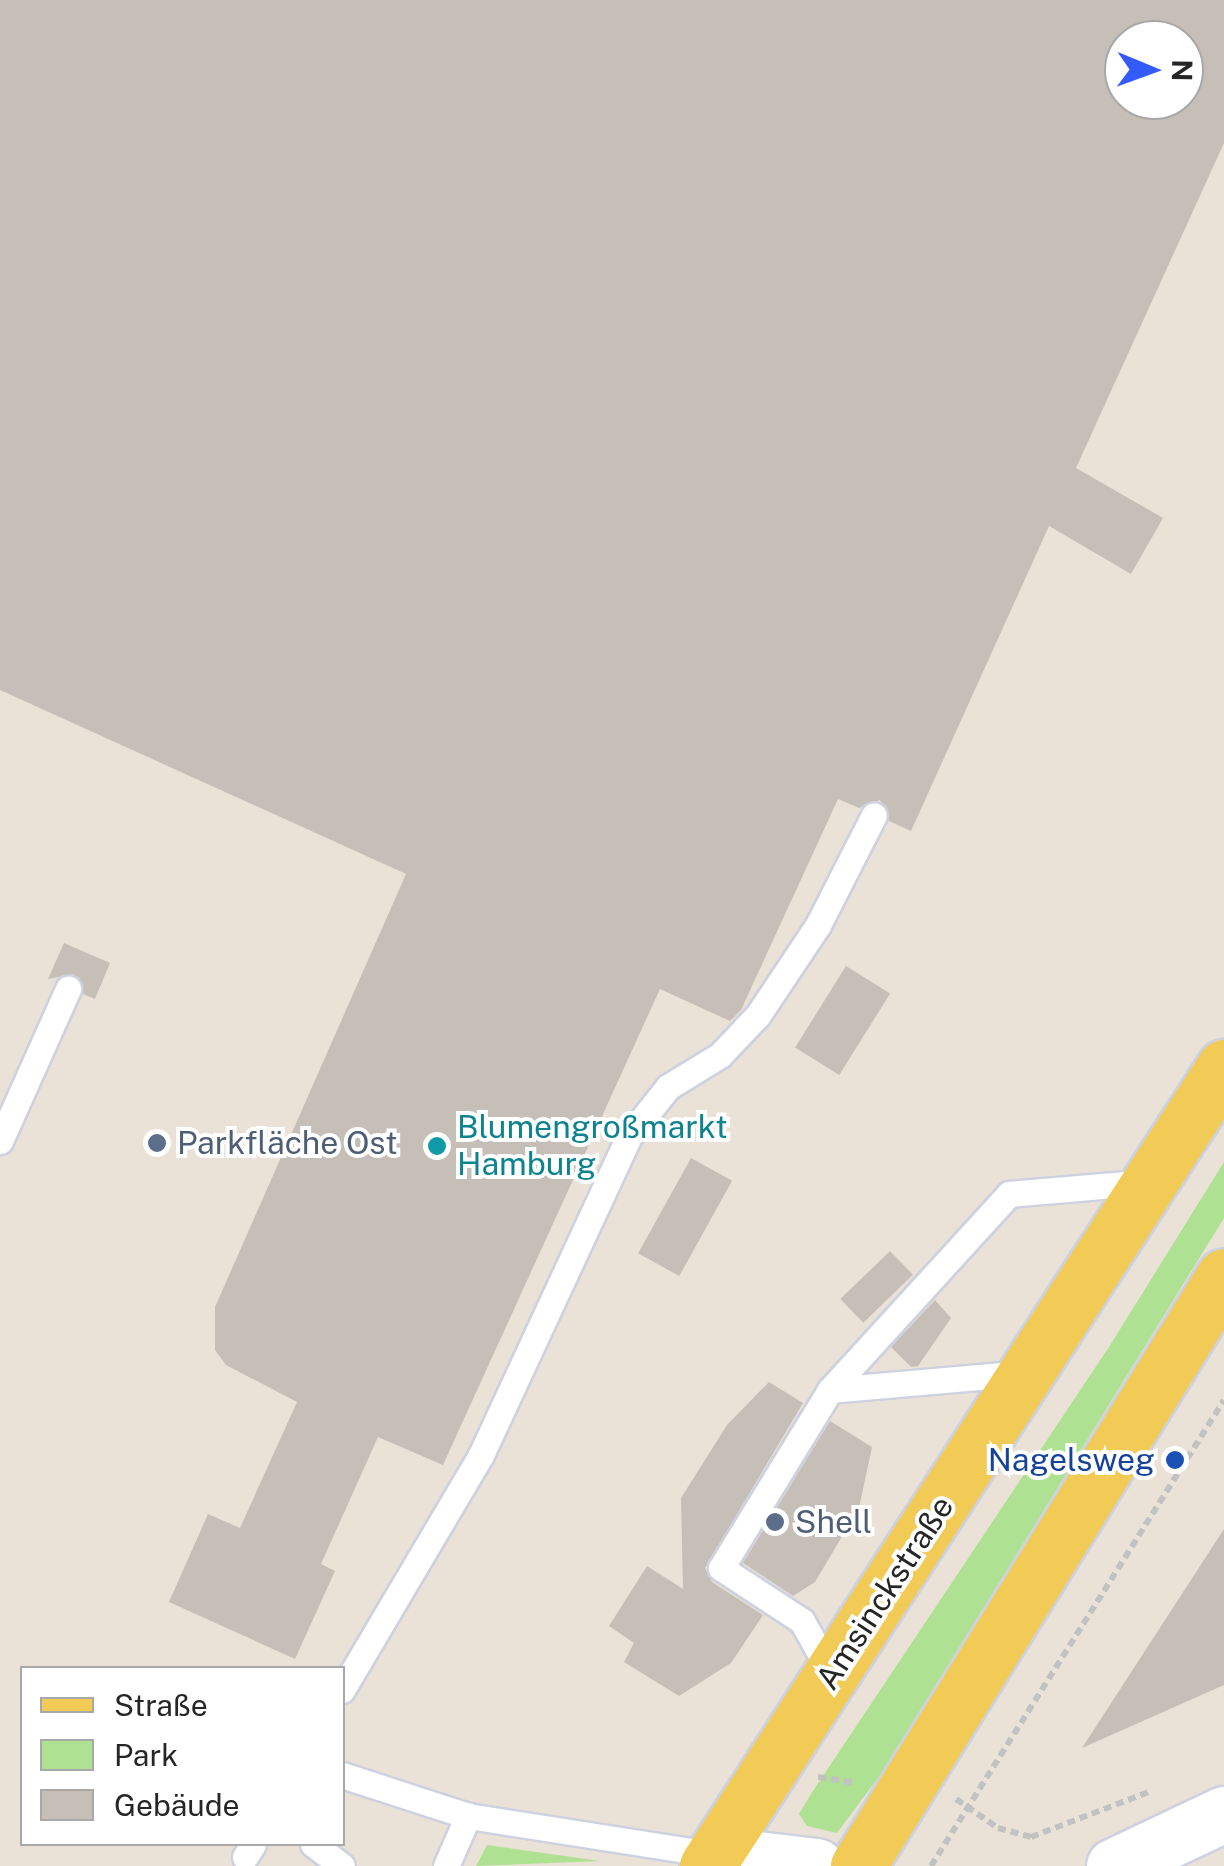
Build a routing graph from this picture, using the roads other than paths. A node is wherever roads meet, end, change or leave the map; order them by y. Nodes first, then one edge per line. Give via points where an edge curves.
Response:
1 (874, 814) dead end
2 (68, 988) dead end
3 (1224, 1067) edge
4 (0, 1141) edge
5 (1150, 1182) junction
6 (1224, 1276) edge
7 (1028, 1372) junction
8 (830, 1390) junction
9 (832, 1676) junction
10 (345, 1685) edge
11 (345, 1776) edge
12 (1224, 1814) edge
13 (468, 1816) junction
14 (316, 1846) edge
15 (716, 1863) edge
16 (342, 1866) edge
17 (446, 1866) edge
18 (816, 1866) edge
19 (858, 1866) edge
20 (1114, 1866) edge

1 - 10 lane via 818,925 758,1015 720,1054 668,1087 629,1136 481,1455
2 - 4 lane
3 - 5 main road, Amsinckstraße
5 - 7 main road, Amsinckstraße
5 - 8 lane via 1009,1194
6 - 19 main road via 927,1793
7 - 8 lane
7 - 9 main road, Amsinckstraße
8 - 9 lane via 721,1568 802,1621
9 - 15 main road, Amsinckstraße
11 - 13 lane
12 - 20 street
13 - 15 lane
13 - 17 lane
14 - 16 lane
15 - 18 street

